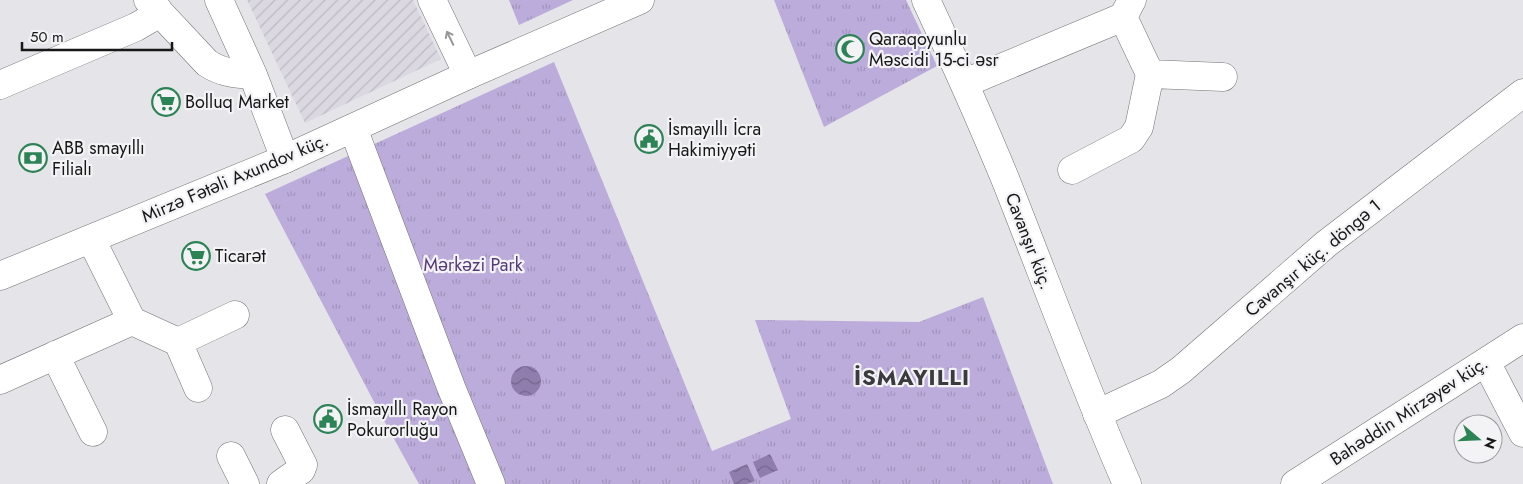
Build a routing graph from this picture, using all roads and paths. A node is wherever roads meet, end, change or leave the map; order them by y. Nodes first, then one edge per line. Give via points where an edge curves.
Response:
1 (219, 0) edge
2 (432, 0) edge
3 (640, 0) edge
4 (926, 0) edge
5 (153, 5) edge
6 (1127, 9) edge
7 (1150, 74) junction
8 (253, 76) junction
9 (468, 76) junction
10 (1223, 77) dead end
11 (965, 83) junction
12 (0, 85) edge
13 (1523, 93) edge
14 (353, 128) junction
15 (285, 159) junction
16 (1072, 170) dead end
17 (91, 239) junction
18 (0, 276) edge
19 (235, 315) dead end
20 (132, 321) junction
21 (1523, 338) edge
22 (178, 342) junction
23 (55, 355) junction
24 (1486, 362) junction
25 (0, 380) edge
26 (198, 388) dead end
27 (1097, 414) junction
28 (285, 430) dead end
29 (92, 432) dead end
30 (1523, 433) edge
31 (231, 456) dead end
32 (245, 484) edge
33 (281, 484) edge
34 (491, 484) edge
35 (1126, 484) edge
36 (1294, 484) edge

1 - 8 street
9 -> 2 street
3 - 9 street, Mirzə Fətəli Axundov küç.
4 - 11 street, Cavanşır küç.
5 - 8 street via 207,63 217,70
5 - 12 street via 148,20 136,27
6 - 7 street
6 - 11 street
7 - 10 street
7 - 16 street via 1138,128 1131,139
8 - 15 street
9 - 14 street, Mirzə Fətəli Axundov küç.
11 - 27 street, Cavanşır küç.
13 - 27 street, Cavanşır küç. döngə 1 via 1326,244 1181,370 1161,384
14 - 15 street, Mirzə Fətəli Axundov küç.
14 - 34 street
15 - 17 street, Mirzə Fətəli Axundov küç.
17 - 18 street, Mirzə Fətəli Axundov küç.
17 - 20 street
19 - 22 street
20 - 22 street
20 - 23 street
21 - 24 street, Bahəddin Mirzəyev küç.
22 - 26 street
23 - 25 street
23 - 29 street
24 - 30 street
24 - 36 street, Bahəddin Mirzəyev küç.
27 - 35 street, Cavanşır küç.
28 - 33 street via 303,465
31 - 32 street

